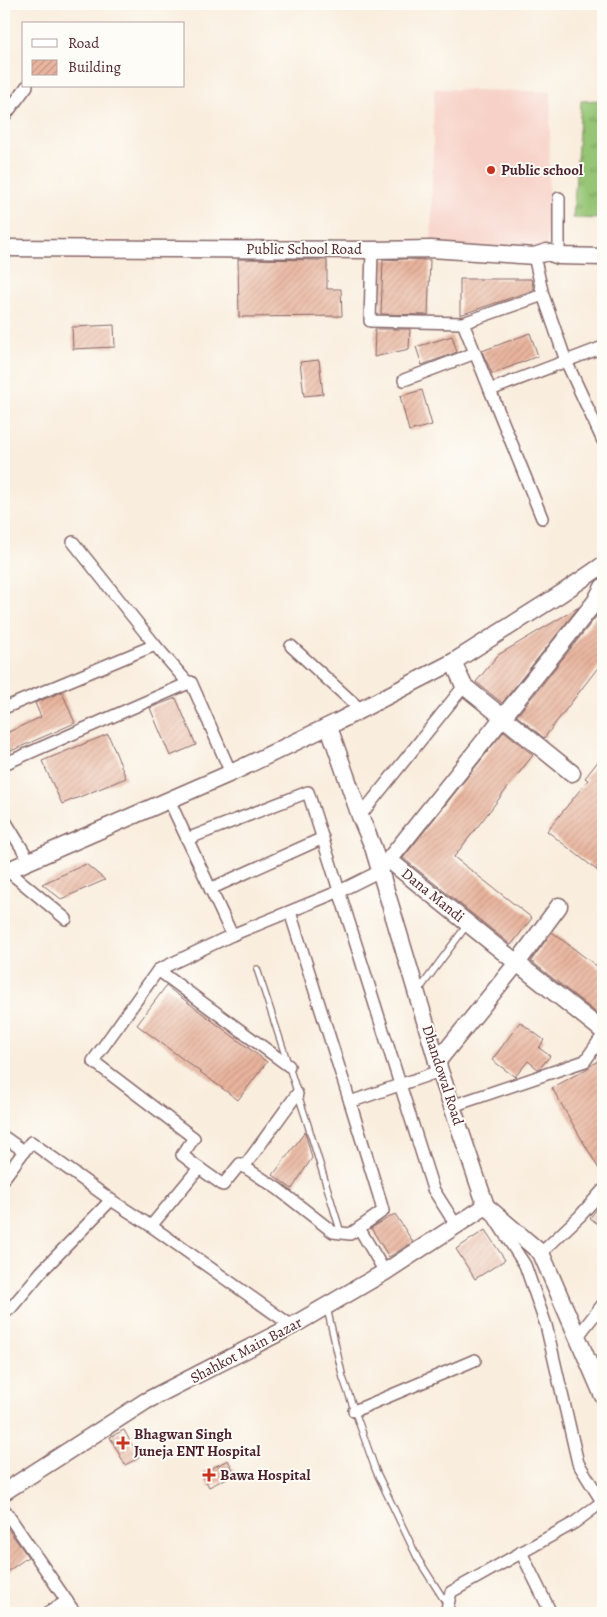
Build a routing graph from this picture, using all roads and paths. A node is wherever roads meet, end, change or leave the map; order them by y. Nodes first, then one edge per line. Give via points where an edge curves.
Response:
1 (26, 88) edge
2 (4, 117) edge
3 (559, 198) dead end
4 (4, 248) edge
5 (372, 250) junction
6 (534, 256) junction
7 (559, 256) junction
8 (603, 257) edge
9 (543, 295) junction
10 (463, 323) junction
11 (603, 347) edge
12 (475, 353) junction
13 (566, 361) junction
14 (404, 380) dead end
15 (490, 390) junction
16 (603, 441) edge
17 (542, 518) dead end
18 (73, 542) dead end
19 (603, 565) edge
20 (603, 587) edge
21 (155, 645) junction
22 (291, 646) dead end
23 (453, 662) junction
24 (188, 683) junction
25 (464, 686) junction
26 (4, 708) edge
27 (362, 710) junction
28 (502, 717) junction
29 (329, 726) junction
30 (4, 764) edge
31 (231, 773) junction
32 (572, 773) dead end
33 (169, 800) junction
34 (360, 816) junction
35 (4, 819) edge
36 (323, 838) junction
37 (187, 839) junction
38 (29, 860) junction
39 (384, 865) junction
40 (5, 871) edge
41 (210, 889) junction
42 (340, 891) junction
43 (559, 906) dead end
44 (290, 912) junction
45 (66, 919) dead end
46 (469, 924) junction
47 (232, 935) junction
48 (517, 963) junction
49 (257, 969) dead end
50 (158, 970) junction
51 (417, 993) junction
52 (603, 1031) edge
53 (603, 1035) edge
54 (289, 1066) junction
55 (439, 1067) junction
56 (400, 1085) junction
57 (297, 1094) junction
58 (350, 1102) junction
59 (452, 1106) junction
60 (4, 1137) edge
61 (24, 1151) junction
62 (244, 1167) junction
63 (199, 1168) junction
64 (4, 1178) edge
65 (603, 1190) edge
66 (111, 1200) junction
67 (486, 1206) junction
68 (456, 1225) junction
69 (151, 1226) junction
70 (360, 1228) junction
71 (341, 1233) junction
72 (541, 1253) junction
73 (385, 1272) junction
74 (603, 1304) edge
75 (327, 1306) junction
76 (4, 1313) edge
77 (292, 1326) junction
78 (578, 1336) junction
79 (475, 1360) dead end
80 (602, 1390) edge
81 (354, 1411) junction
82 (4, 1492) edge
83 (603, 1502) edge
84 (4, 1509) edge
85 (521, 1552) junction
86 (67, 1601) junction
87 (447, 1609) edge
88 (48, 1613) edge
89 (75, 1613) edge
90 (551, 1613) edge

1 - 2 street
3 - 7 street
4 - 5 street, Public School Road
5 - 6 street, Public School Road via 431,248
5 - 10 street via 370,321
6 - 7 street, Public School Road via 547,252
6 - 9 street
7 - 8 street, Public School Road
9 - 10 street
9 - 13 street
10 - 12 street
11 - 13 street
12 - 14 street
12 - 15 street
13 - 15 street
13 - 16 street
15 - 17 street
18 - 21 street
19 - 23 street
20 - 28 street, Dana Mandi via 595,602
21 - 24 street
21 - 26 street
22 - 27 street
23 - 25 street
23 - 27 street
24 - 30 street
24 - 31 street via 191,682
25 - 28 street
25 - 34 street
27 - 29 street
28 - 32 street
28 - 39 street, Dana Mandi
29 - 31 street
29 - 34 street
31 - 33 street
33 - 37 street
33 - 38 street
34 - 39 street
35 - 38 street
36 - 37 street via 308,792
36 - 41 street
36 - 42 street
37 - 41 street
38 - 40 street
39 - 42 street
39 - 46 street, Dana Mandi
39 - 51 street, Dhandowal Road
40 - 45 street
41 - 47 street
42 - 44 street
42 - 56 street
43 - 48 street
44 - 47 street
44 - 58 street
46 - 48 street, Dana Mandi
46 - 51 lane
47 - 50 street
48 - 52 street
48 - 55 street
49 - 54 lane
50 - 54 street
50 - 63 street via 92,1061 194,1138 182,1155
51 - 55 street, Dhandowal Road
53 - 59 street via 585,1060
54 - 57 lane
55 - 56 street
55 - 59 street, Dhandowal Road
56 - 58 street
56 - 68 street via 433,1189
57 - 62 street
57 - 71 lane
58 - 70 street via 382,1211
59 - 67 street, Dhandowal Road
60 - 61 street
61 - 64 street
61 - 66 street via 31,1142
62 - 63 street via 240,1164 223,1185
62 - 71 street via 334,1232
63 - 69 street
65 - 72 street
66 - 69 street
66 - 76 street
67 - 68 street, Shahkot Main Bazar
67 - 72 street
67 - 83 street via 525,1264 546,1325 578,1463
68 - 73 street, Shahkot Main Bazar
69 - 77 street
70 - 71 street via 350,1234
70 - 73 street
72 - 78 street
73 - 75 street, Shahkot Main Bazar
74 - 78 street
75 - 77 street, Shahkot Main Bazar
75 - 81 lane
77 - 82 street, Shahkot Main Bazar via 146,1401
78 - 80 street
79 - 81 street
81 - 87 lane via 380,1480 418,1559
83 - 85 street via 574,1523
84 - 86 street
85 - 87 street via 451,1592
85 - 90 street
86 - 88 street
86 - 89 street

